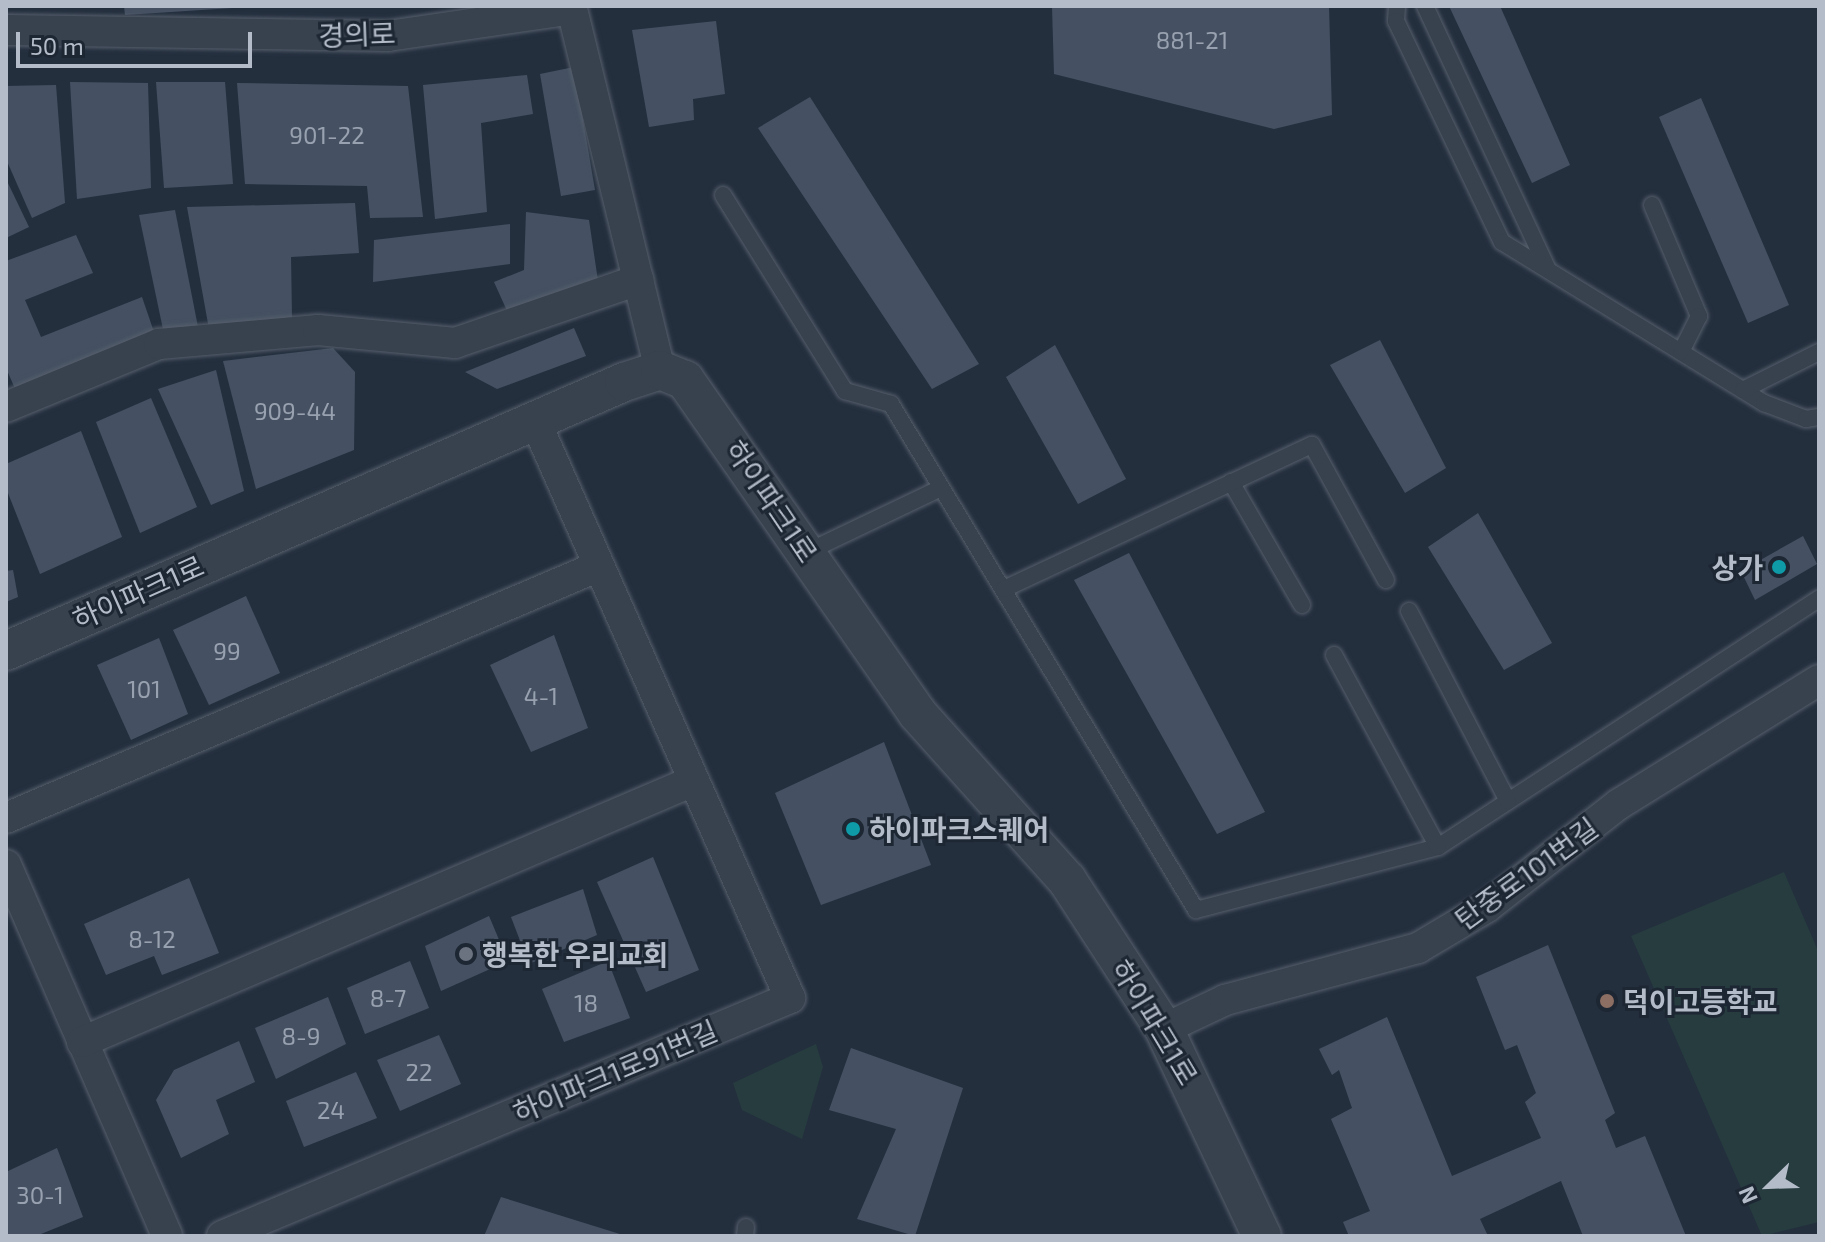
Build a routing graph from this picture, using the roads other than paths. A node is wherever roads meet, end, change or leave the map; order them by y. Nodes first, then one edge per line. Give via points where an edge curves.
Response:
1 (1397, 6) edge
2 (1425, 6) edge
3 (6, 30) edge
4 (723, 195) dead end
5 (1652, 205) dead end
6 (1547, 270) junction
7 (638, 280) junction
8 (1681, 352) junction
9 (1819, 352) edge
10 (660, 370) junction
11 (1743, 390) junction
12 (6, 407) edge
13 (1819, 417) edge
14 (534, 418) junction
15 (1231, 482) junction
16 (941, 488) junction
17 (807, 552) junction
18 (599, 566) junction
19 (1386, 580) dead end
20 (1004, 589) junction
21 (1819, 599) edge
22 (1302, 605) dead end
23 (1409, 611) dead end
24 (6, 651) edge
25 (1334, 655) dead end
26 (1819, 680) edge
27 (691, 782) junction
28 (1508, 801) junction
29 (6, 818) edge
30 (1438, 847) junction
31 (6, 865) edge
32 (1164, 1029) junction
33 (82, 1042) junction
34 (167, 1236) edge
35 (222, 1236) edge
36 (1262, 1236) edge

1 - 6 lane via 1396,21 1502,242
2 - 6 lane
3 - 7 street, 경의로 via 388,36 572,9
4 - 16 lane via 845,391 891,404
5 - 8 lane via 1699,316
6 - 8 lane
7 - 10 street, 경의로
7 - 12 street via 455,343 318,330 159,344
8 - 11 lane
9 - 11 lane
10 - 14 street, 하이파크1로
10 - 17 street, 하이파크1로 via 697,392
11 - 13 lane via 1806,419
14 - 18 street, 하이파크1로91번길
14 - 24 street, 하이파크1로
15 - 19 lane via 1312,445
15 - 20 lane
15 - 22 lane
16 - 17 lane
16 - 20 lane
17 - 32 street, 하이파크1로 via 917,713 1067,880
18 - 27 street, 하이파크1로91번길
18 - 29 street
20 - 30 lane via 1196,910
21 - 28 lane
23 - 28 lane
25 - 30 lane
26 - 32 street, 탄중로101번길 via 1619,804 1487,907 1418,948 1225,1000
27 - 33 street
27 - 35 street, 하이파크1로91번길 via 790,998
28 - 30 lane
31 - 33 street
32 - 36 street, 하이파크1로
33 - 34 street

